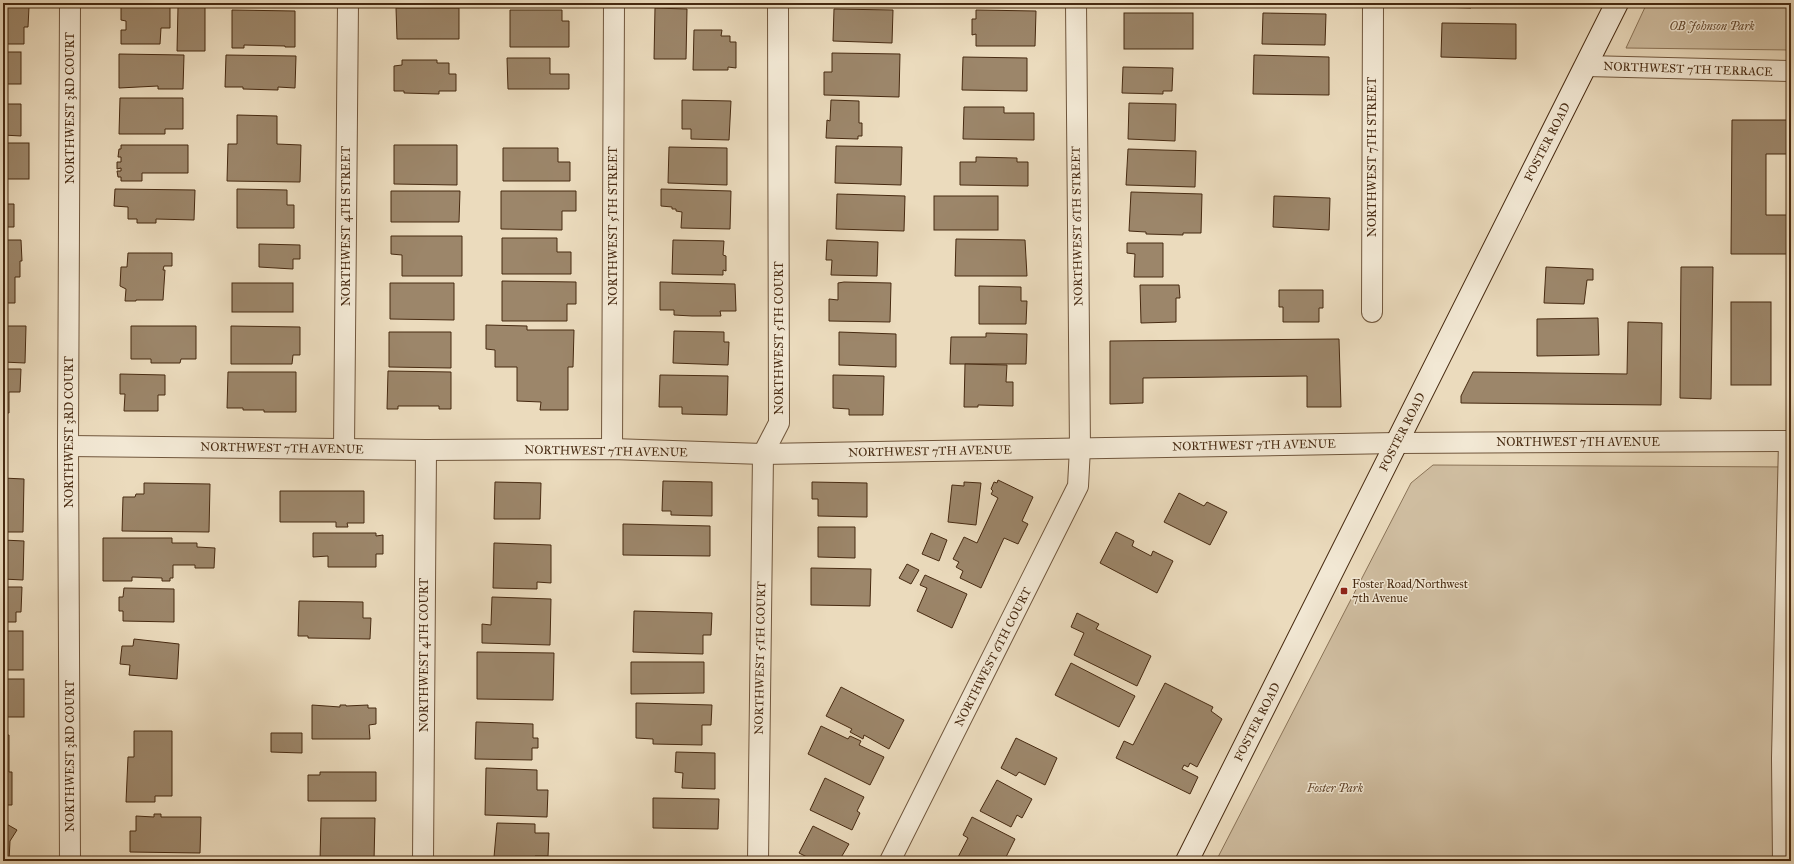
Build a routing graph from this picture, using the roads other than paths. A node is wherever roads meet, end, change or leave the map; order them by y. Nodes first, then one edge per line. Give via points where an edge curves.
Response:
1 (70, 3) edge
2 (348, 3) edge
3 (614, 3) edge
4 (778, 3) edge
5 (1076, 3) edge
6 (1373, 3) edge
7 (1617, 3) edge
8 (1586, 66) junction
9 (1791, 71) edge
10 (1372, 312) dead end
11 (1790, 441) edge
12 (1397, 443) junction
13 (68, 446) junction
14 (344, 448) junction
15 (1080, 448) junction
16 (612, 449) junction
17 (426, 450) junction
18 (763, 454) junction
19 (70, 861) edge
20 (423, 861) edge
21 (758, 861) edge
22 (890, 861) edge
23 (1187, 861) edge
24 (1783, 861) edge

1 - 13 street, NORTHWEST 3RD COURT
2 - 14 street, NORTHWEST 4TH STREET
3 - 16 street, NORTHWEST 5TH STREET
4 - 18 street, NORTHWEST 5TH COURT via 779,423
5 - 15 street, NORTHWEST 6TH STREET
6 - 10 street, NORTHWEST 7TH STREET
7 - 8 street, FOSTER ROAD
8 - 9 street, NORTHWEST 7TH TERRACE
8 - 12 street, FOSTER ROAD
11 - 12 street, NORTHWEST 7TH AVENUE
11 - 24 street via 1782,758
12 - 15 street, NORTHWEST 7TH AVENUE
12 - 23 street, FOSTER ROAD
13 - 14 street, NORTHWEST 7TH AVENUE
13 - 19 street, NORTHWEST 3RD COURT
14 - 17 street, NORTHWEST 7TH AVENUE
15 - 18 street, NORTHWEST 7TH AVENUE
15 - 22 street, NORTHWEST 6TH COURT via 1078,486
16 - 17 street, NORTHWEST 7TH AVENUE
16 - 18 street, NORTHWEST 7TH AVENUE
17 - 20 street, NORTHWEST 4TH COURT
18 - 21 street, NORTHWEST 5TH COURT

